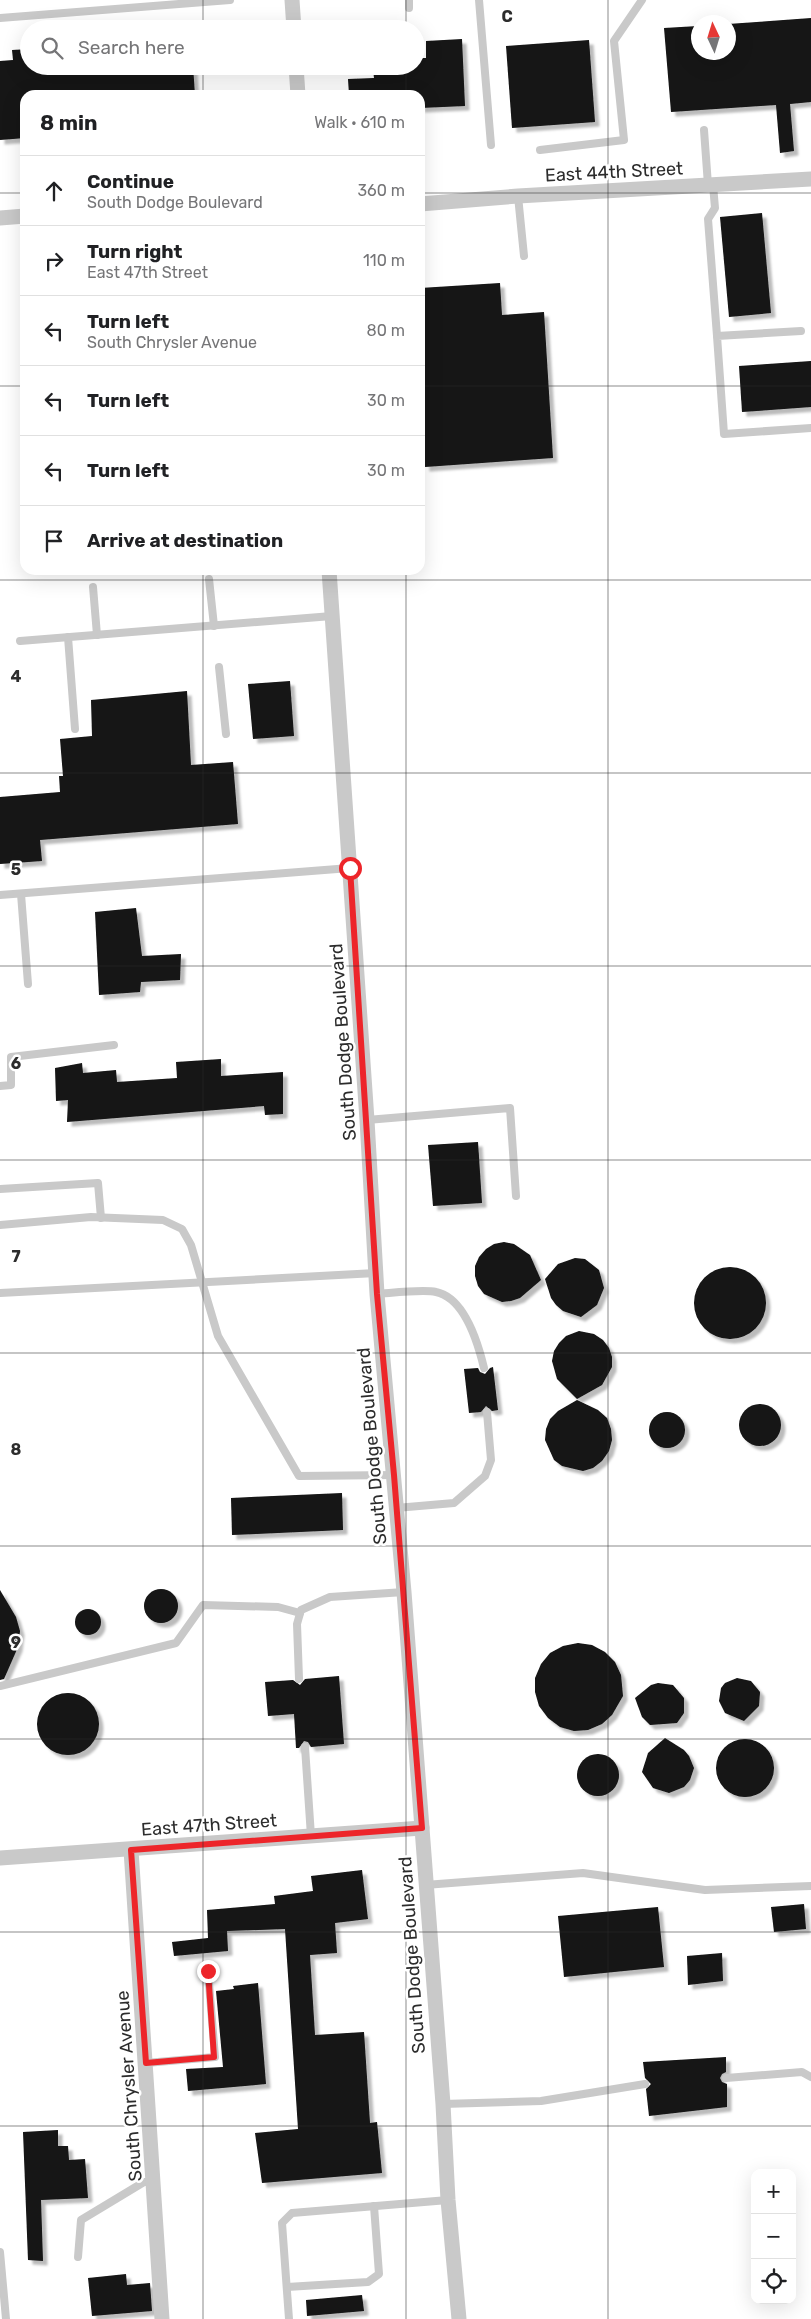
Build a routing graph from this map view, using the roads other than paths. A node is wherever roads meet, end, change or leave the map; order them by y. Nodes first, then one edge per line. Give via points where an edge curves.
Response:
1 (230, 0) edge
2 (292, 0) edge
3 (479, 0) edge
4 (642, 0) edge
5 (0, 18) edge
6 (293, 20) edge
7 (297, 75) edge
8 (298, 90) edge
9 (704, 130) dead end
10 (491, 145) dead end
11 (540, 150) dead end
12 (811, 179) edge
13 (711, 185) junction
14 (518, 196) junction
15 (425, 204) edge
16 (20, 216) edge
17 (0, 218) edge
18 (524, 256) dead end
19 (801, 331) dead end
20 (717, 336) junction
21 (811, 428) edge
22 (329, 575) edge
23 (209, 579) dead end
24 (93, 587) dead end
25 (332, 616) junction
26 (214, 626) junction
27 (96, 635) junction
28 (68, 638) junction
29 (20, 642) dead end
30 (219, 667) dead end
31 (75, 729) dead end
32 (226, 734) dead end
33 (350, 868) junction
34 (21, 894) junction
35 (0, 895) edge
36 (28, 984) dead end
37 (114, 1045) dead end
38 (0, 1086) edge
39 (368, 1120) junction
40 (0, 1190) edge
41 (516, 1196) dead end
42 (101, 1218) junction
43 (0, 1225) edge
44 (376, 1273) junction
45 (201, 1283) junction
46 (0, 1293) edge
47 (377, 1294) junction
48 (484, 1368) dead end
49 (487, 1412) dead end
50 (394, 1475) junction
51 (396, 1508) junction
52 (404, 1592) junction
53 (300, 1613) junction
54 (299, 1679) dead end
55 (0, 1686) edge
56 (304, 1747) dead end
57 (422, 1828) junction
58 (311, 1836) junction
59 (131, 1850) junction
60 (0, 1858) edge
61 (425, 1885) junction
62 (811, 1886) edge
63 (208, 1971) dead end
64 (146, 2063) junction
65 (811, 2077) edge
66 (726, 2078) dead end
67 (646, 2084) dead end
68 (443, 2104) junction
69 (154, 2182) junction
70 (448, 2200) junction
71 (374, 2206) junction
72 (0, 2252) edge
73 (78, 2257) dead end
74 (287, 2287) junction
75 (6, 2319) edge
76 (162, 2319) edge
77 (289, 2319) edge
78 (459, 2319) edge

1 - 5 lane
2 - 6 street
3 - 10 lane
4 - 11 lane via 614,41 624,140
7 - 8 street
9 - 13 lane
12 - 13 street, East 44th Street
13 - 14 street, East 44th Street
13 - 20 lane via 715,208 708,219
14 - 15 street, East 44th Street
14 - 18 lane
16 - 17 street
19 - 20 lane
20 - 21 lane via 724,434
22 - 25 street, South Dodge Boulevard
23 - 26 lane
24 - 27 lane
25 - 26 lane
25 - 33 street, South Dodge Boulevard
26 - 27 lane
27 - 28 lane
28 - 29 lane
28 - 31 lane
30 - 32 lane
33 - 34 lane
33 - 39 street, South Dodge Boulevard
34 - 35 lane
34 - 36 lane
37 - 38 lane via 11,1057 11,1085
39 - 41 lane via 510,1108
39 - 44 street, South Dodge Boulevard
40 - 42 lane via 98,1183
42 - 43 lane
42 - 45 lane via 163,1220 182,1229 191,1245
44 - 45 lane
44 - 47 street, South Dodge Boulevard
45 - 46 lane
45 - 50 lane via 218,1336 299,1476
47 - 48 lane via 436,1292 455,1302 476,1335
47 - 50 street, South Dodge Boulevard
49 - 51 lane via 491,1460 485,1476 454,1503
50 - 51 street, South Dodge Boulevard
51 - 52 street, South Dodge Boulevard
52 - 53 lane via 330,1597
52 - 57 street, South Dodge Boulevard
53 - 54 lane via 297,1624
53 - 55 lane via 278,1606 203,1605 176,1643
56 - 58 lane
57 - 58 street, East 47th Street
57 - 61 street, South Dodge Boulevard
58 - 59 street, East 47th Street
59 - 60 street, East 47th Street
59 - 64 street, South Chrysler Avenue
61 - 62 lane via 583,1873 705,1890
61 - 68 street, South Dodge Boulevard
63 - 64 lane via 214,2057
64 - 69 street, South Chrysler Avenue
65 - 66 lane via 802,2072
67 - 68 lane via 541,2101
68 - 70 street, South Dodge Boulevard
69 - 73 lane via 144,2182 81,2220
69 - 76 street, South Chrysler Avenue
70 - 71 lane
70 - 78 street, South Dodge Boulevard
71 - 74 lane via 292,2213 282,2223
71 - 74 lane via 379,2274 368,2282
72 - 75 lane
74 - 77 lane

